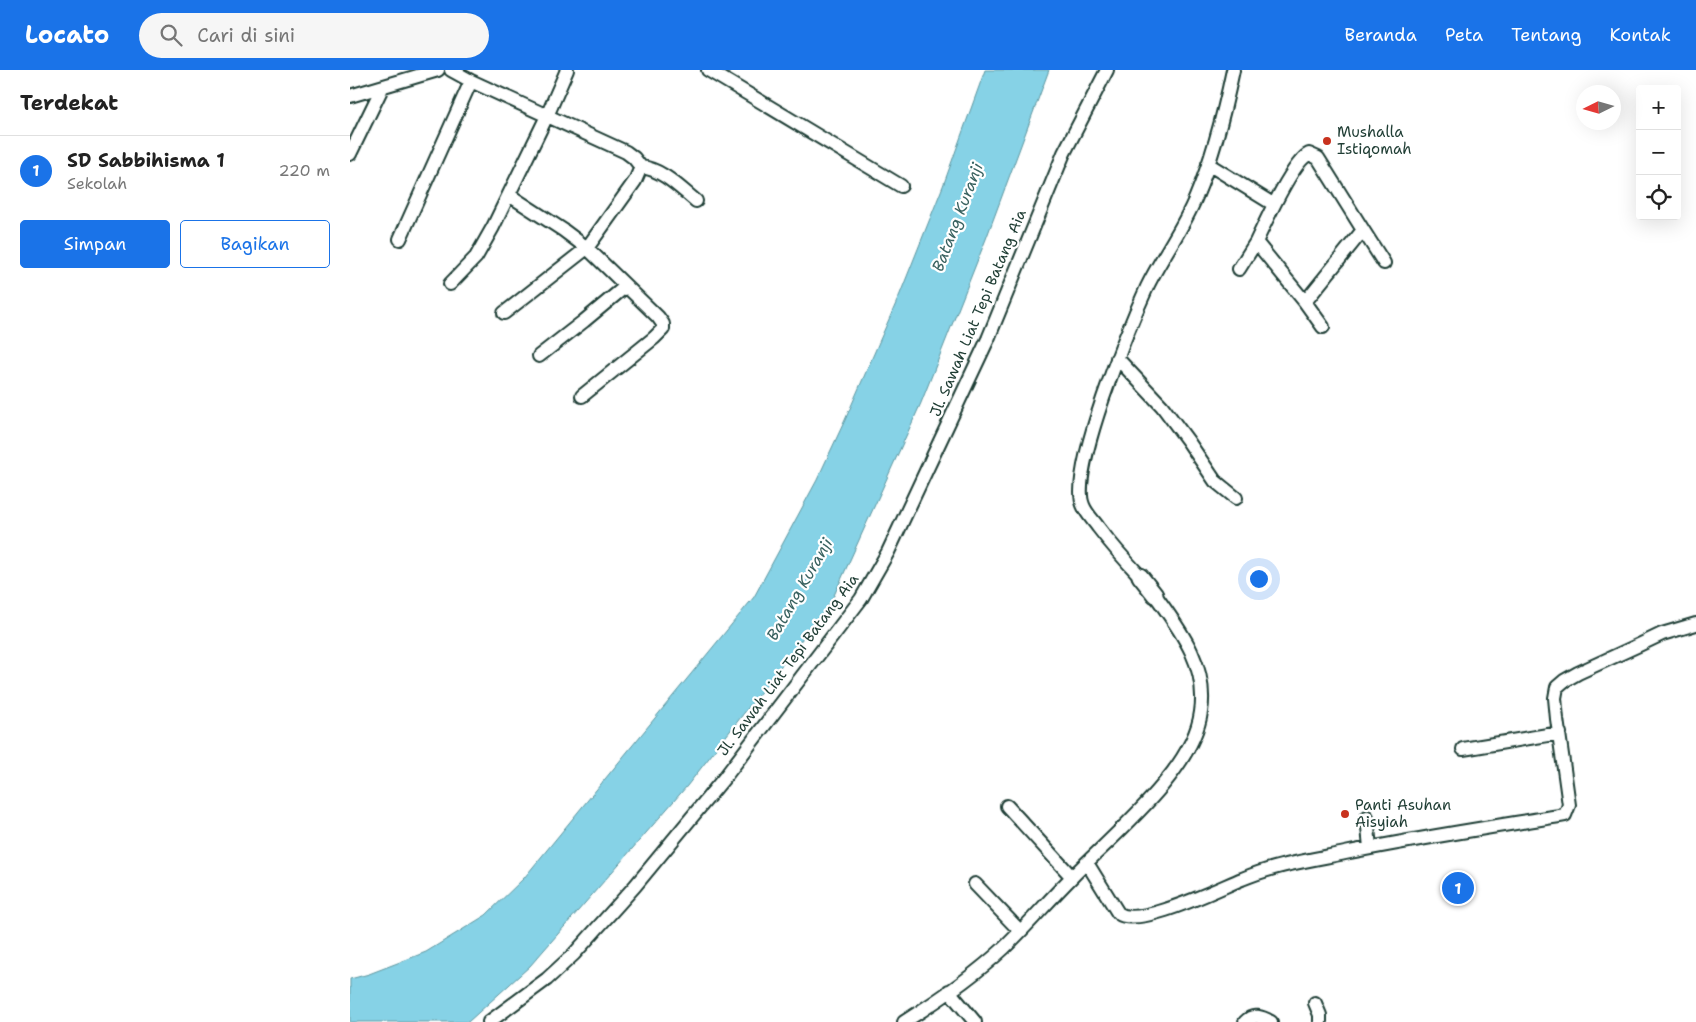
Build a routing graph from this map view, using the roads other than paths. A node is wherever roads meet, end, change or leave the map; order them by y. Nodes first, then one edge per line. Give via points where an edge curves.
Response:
1 (438, 70) edge
2 (451, 70) edge
3 (567, 70) edge
4 (708, 70) edge
5 (1107, 70) edge
6 (1233, 70) edge
7 (412, 74) edge
8 (470, 81) junction
9 (382, 88) junction
10 (350, 96) edge
11 (547, 116) junction
12 (350, 154) edge
13 (1208, 164) junction
14 (641, 168) junction
15 (901, 186) dead end
16 (509, 195) junction
17 (696, 201) dead end
18 (1273, 204) junction
19 (1363, 230) junction
20 (400, 239) dead end
21 (1256, 242) junction
22 (587, 248) junction
23 (1384, 263) dead end
24 (1239, 270) dead end
25 (450, 284) dead end
26 (626, 286) junction
27 (1306, 302) junction
28 (504, 313) dead end
29 (1323, 327) dead end
30 (539, 356) dead end
31 (1117, 358) junction
32 (582, 396) dead end
33 (1236, 498) dead end
34 (1140, 576) joint
35 (1156, 595) joint
36 (1696, 624) edge
37 (1560, 733) junction
38 (1463, 749) dead end
39 (1007, 806) dead end
40 (1367, 817) dead end
41 (1370, 848) junction
42 (1087, 863) junction
43 (1072, 877) junction
44 (975, 884) dead end
45 (1020, 931) junction
46 (949, 991) junction
47 (1314, 1003) dead end
48 (495, 1021) edge
49 (904, 1022) edge
50 (975, 1022) edge
51 (1245, 1022) edge
52 (1271, 1022) edge
53 (1320, 1022) edge

1 - 7 street
2 - 8 street
3 - 11 street
4 - 15 street
5 - 48 street, Jl. Sawah Liat Tepi Batang Aia via 1064,153 988,338 938,447 888,552 860,599 725,777 635,886 574,954
6 - 13 street
7 - 9 street
8 - 11 street
8 - 20 street
9 - 10 street
9 - 12 street
11 - 14 street via 626,152
11 - 16 street
13 - 18 street
13 - 31 street via 1189,213 1148,285
14 - 17 street via 661,174
14 - 22 street
16 - 22 street
16 - 25 street via 476,257
18 - 19 street via 1302,159 1309,154 1314,155
18 - 21 street
19 - 23 street
19 - 27 street
21 - 24 street
21 - 27 street
22 - 26 street
22 - 28 street
26 - 30 street
26 - 32 street via 661,321 663,330
27 - 29 street
31 - 33 street via 1162,406 1215,481
31 - 34 street via 1098,413 1080,494 1089,515
34 - 35 street
35 - 42 street via 1195,657 1202,690 1199,722 1180,763
36 - 37 street via 1655,638 1564,681 1557,687 1555,698
37 - 38 street
37 - 41 street via 1569,805 1565,815
39 - 43 street
40 - 41 street
41 - 42 street via 1282,865 1174,907 1135,917 1118,913
42 - 43 street
43 - 45 street
44 - 45 street
45 - 46 street via 990,960
46 - 49 street
46 - 50 street
47 - 53 street
51 - 52 street via 1259,1016

